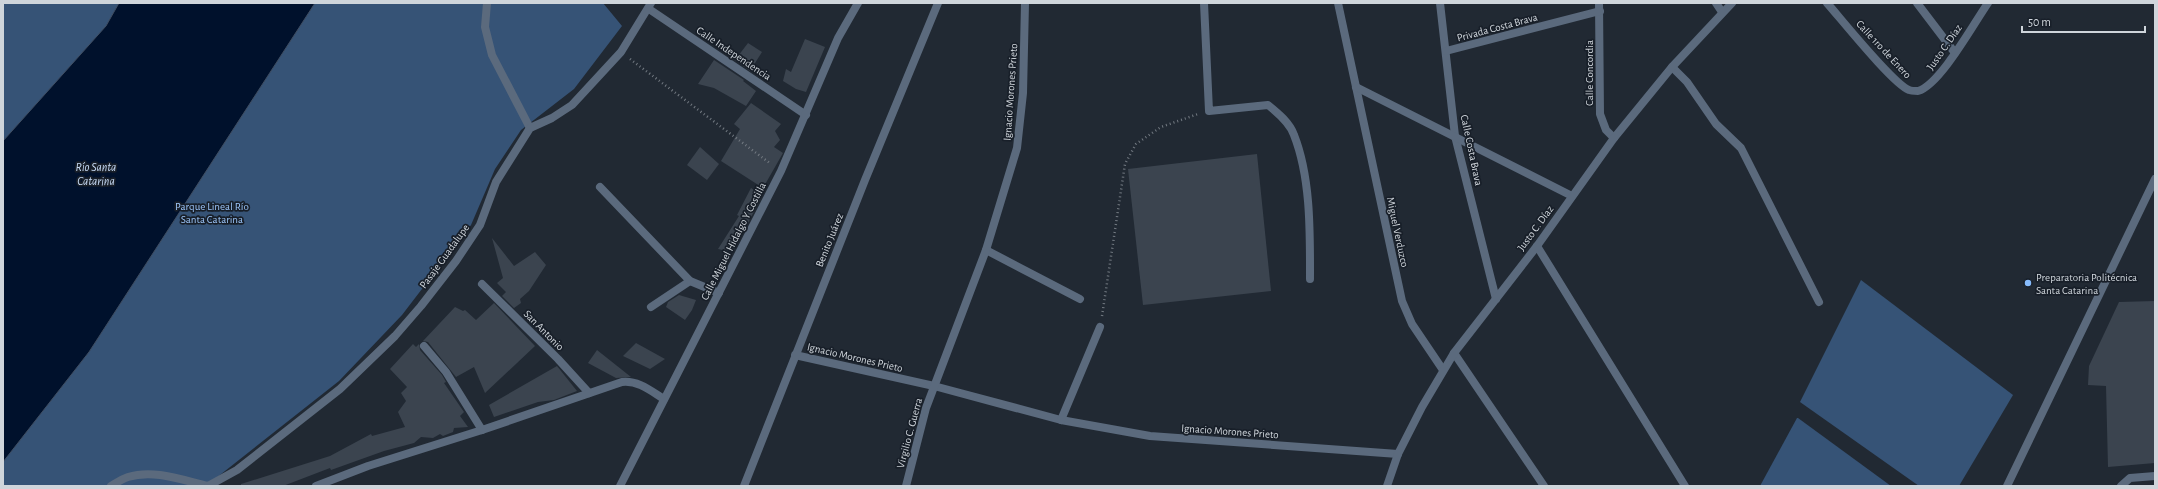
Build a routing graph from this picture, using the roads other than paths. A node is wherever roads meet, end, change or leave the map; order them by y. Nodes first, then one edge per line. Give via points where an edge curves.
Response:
1 (487, 3) edge
2 (858, 3) edge
3 (938, 3) edge
4 (1025, 3) edge
5 (1204, 3) edge
6 (1338, 3) edge
7 (1440, 3) edge
8 (1716, 3) edge
9 (1732, 3) edge
10 (1827, 3) edge
11 (1917, 3) edge
12 (1988, 3) edge
13 (650, 6) edge
14 (1600, 7) edge
15 (1722, 12) junction
16 (1446, 51) junction
17 (1955, 53) junction
18 (1672, 67) junction
19 (1356, 87) junction
20 (1909, 91) joint
21 (806, 115) junction
22 (530, 128) junction
23 (1455, 136) junction
24 (1614, 138) junction
25 (2155, 179) edge
26 (600, 187) dead end
27 (1572, 196) junction
28 (1537, 246) junction
29 (986, 250) junction
30 (1310, 279) dead end
31 (690, 282) junction
32 (482, 284) dead end
33 (719, 293) junction
34 (1080, 299) dead end
35 (1496, 299) junction
36 (1819, 302) dead end
37 (652, 307) dead end
38 (1100, 327) road end
39 (424, 346) dead end
40 (1454, 353) junction
41 (795, 355) junction
42 (1443, 370) junction
43 (934, 386) junction
44 (589, 393) junction
45 (664, 399) junction
46 (1061, 420) junction
47 (482, 430) junction
48 (1398, 454) junction
49 (2155, 476) edge
50 (111, 486) edge
51 (208, 486) edge
52 (316, 486) edge
53 (620, 486) edge
54 (744, 486) edge
55 (906, 486) edge
56 (1387, 486) edge
57 (1544, 486) edge
58 (1684, 486) edge
59 (2007, 486) edge
60 (2121, 486) edge

1 - 22 street via 485,27 492,55
2 - 21 street, Calle Miguel Hidalgo Y Costilla via 838,38
3 - 41 street, Benito Juárez
4 - 29 street, Ignacio Morones Prieto via 1023,93 1017,148
5 - 30 street via 1209,111 1268,105 1282,117 1294,134 1306,187
6 - 19 street, Miguel Verduzco
7 - 16 street, Calle Costa Brava
8 - 15 street
9 - 15 street, Justo C. Díaz
10 - 20 street, Calle 1ro de Enero via 1893,78
11 - 17 street
12 - 17 street, Justo C. Díaz
13 - 21 street, Calle Independencia
13 - 22 street via 621,52 572,104 552,118
14 - 16 street, Privada Costa Brava
14 - 24 street, Calle Concordia via 1600,114 1606,130
15 - 18 street, Justo C. Díaz
16 - 23 street, Calle Costa Brava
17 - 20 street, Justo C. Díaz via 1927,87
18 - 24 street, Justo C. Díaz
18 - 36 street via 1687,82 1716,124 1741,148
19 - 23 street
19 - 42 street, Miguel Verduzco via 1402,300 1412,324
21 - 33 street, Calle Miguel Hidalgo Y Costilla via 781,172
22 - 51 street, Pasaje Guadalupe via 496,182 480,225 456,261 395,336 340,389 237,470
23 - 27 street
23 - 35 street, Calle Costa Brava
24 - 27 street, Justo C. Díaz
25 - 59 street
26 - 31 street
27 - 28 street, Justo C. Díaz
28 - 35 street, Justo C. Díaz
28 - 58 street
29 - 34 street
29 - 43 street, Ignacio Morones Prieto
31 - 33 street
31 - 37 street
32 - 44 street, San Antonio
33 - 45 street, Calle Miguel Hidalgo Y Costilla
35 - 40 street, Justo C. Díaz
38 - 46 street
39 - 47 street via 446,372
40 - 42 street, Justo C. Díaz
40 - 57 street
41 - 43 street, Ignacio Morones Prieto
41 - 54 street, Benito Juárez
42 - 48 street, Justo C. Díaz
43 - 46 street, Ignacio Morones Prieto
43 - 55 street, Virgilio C. Guerra
44 - 45 street via 631,381
44 - 47 street
45 - 53 street, Calle Miguel Hidalgo Y Costilla
46 - 48 street, Ignacio Morones Prieto via 1150,436
47 - 52 street via 368,466
48 - 56 street, Justo C. Díaz
49 - 60 street via 2130,478
50 - 51 street via 127,477 147,475 170,476

